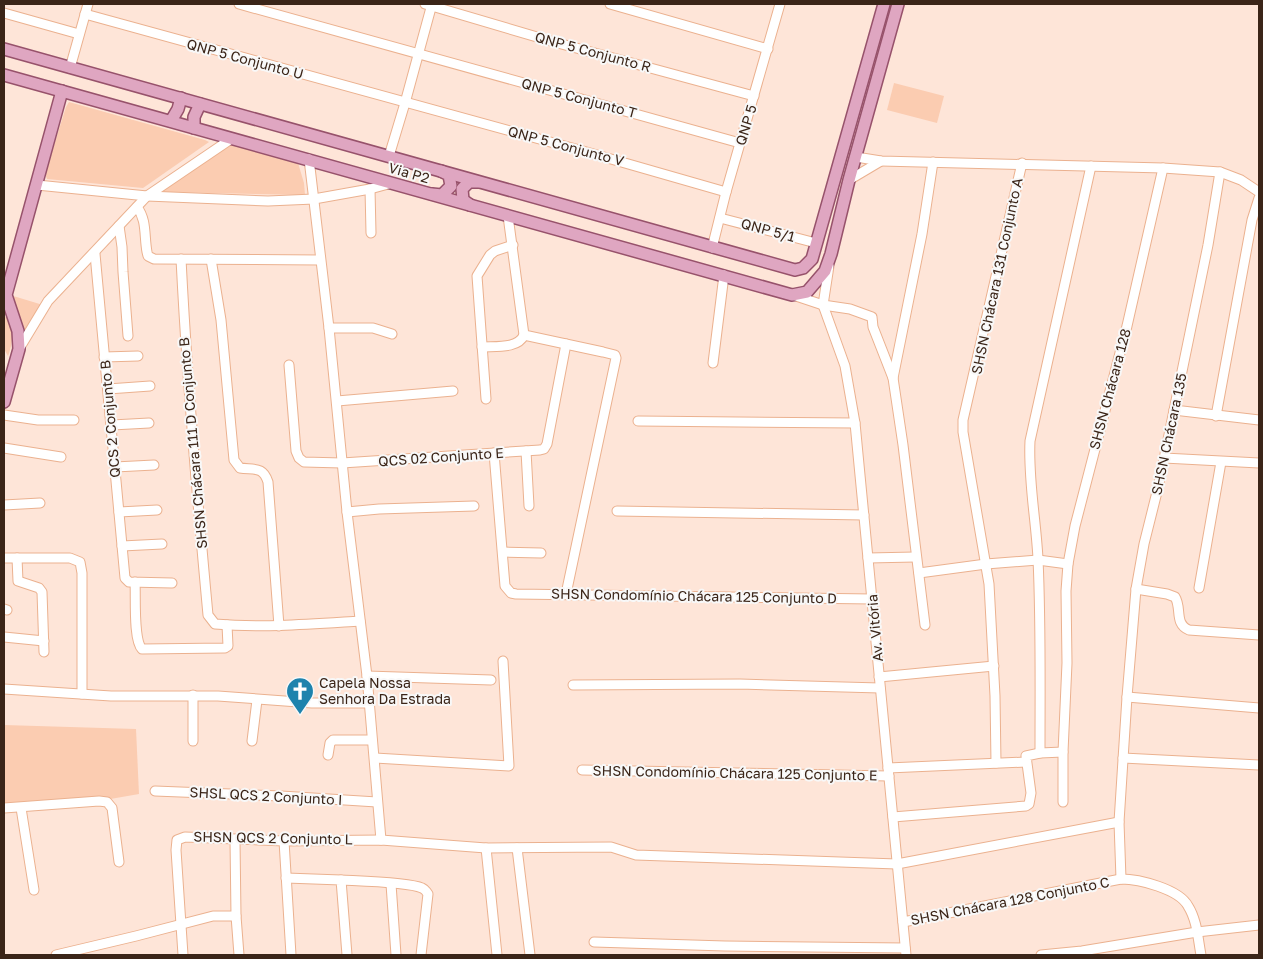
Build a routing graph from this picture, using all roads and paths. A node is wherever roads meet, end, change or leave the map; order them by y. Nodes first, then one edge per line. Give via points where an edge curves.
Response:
1 (88, 4) edge
2 (239, 4) edge
3 (429, 4) edge
4 (610, 4) edge
5 (780, 4) edge
6 (884, 4) edge
7 (898, 4) edge
8 (4, 13) edge
9 (85, 14) junction
10 (79, 34) junction
11 (4, 49) edge
12 (768, 49) junction
13 (418, 54) junction
14 (70, 68) junction
15 (4, 75) edge
16 (62, 92) junction
17 (754, 96) junction
18 (182, 98) junction
19 (405, 103) junction
20 (200, 104) junction
21 (171, 122) junction
22 (194, 128) junction
23 (231, 139) junction
24 (740, 143) junction
25 (389, 156) junction
26 (856, 157) junction
27 (309, 159) junction
28 (881, 161) junction
29 (933, 162) junction
30 (1022, 163) junction
31 (1091, 166) junction
32 (1163, 168) junction
33 (438, 170) junction
34 (1220, 172) junction
35 (849, 180) junction
36 (480, 182) junction
37 (392, 183) junction
38 (37, 185) junction
39 (370, 189) junction
40 (726, 192) junction
41 (1259, 192) edge
42 (430, 194) junction
43 (147, 196) junction
44 (1259, 198) edge
45 (314, 199) junction
46 (472, 206) junction
47 (137, 207) junction
48 (508, 216) junction
49 (720, 218) junction
50 (119, 226) junction
51 (371, 233) dead end
52 (816, 243) junction
53 (513, 245) junction
54 (712, 248) junction
55 (95, 254) junction
56 (831, 254) junction
57 (181, 259) junction
58 (211, 259) junction
59 (320, 260) junction
60 (724, 275) junction
61 (792, 295) junction
62 (823, 305) junction
63 (329, 328) junction
64 (392, 334) dead end
65 (524, 335) junction
66 (128, 336) dead end
67 (566, 344) junction
68 (482, 347) junction
69 (19, 349) junction
70 (138, 356) dead end
71 (104, 358) junction
72 (713, 363) dead end
73 (289, 365) dead end
74 (893, 378) junction
75 (150, 386) dead end
76 (108, 389) junction
77 (453, 391) dead end
78 (486, 399) dead end
79 (337, 401) junction
80 (4, 402) edge
81 (1174, 410) junction
82 (4, 415) edge
83 (1216, 416) junction
84 (74, 420) dead end
85 (1259, 420) edge
86 (638, 421) dead end
87 (148, 423) dead end
88 (855, 423) junction
89 (112, 425) junction
90 (4, 448) edge
91 (526, 451) junction
92 (494, 453) junction
93 (61, 457) dead end
94 (1164, 458) junction
95 (1221, 462) junction
96 (342, 463) junction
97 (1259, 463) edge
98 (154, 465) dead end
99 (115, 466) junction
100 (40, 503) dead end
101 (4, 505) edge
102 (474, 506) dead end
103 (529, 506) dead end
104 (157, 510) dead end
105 (617, 511) dead end
106 (119, 512) junction
107 (347, 512) junction
108 (864, 514) junction
109 (162, 544) dead end
110 (122, 546) junction
111 (503, 552) junction
112 (541, 553) dead end
113 (915, 557) junction
114 (4, 558) edge
115 (17, 558) junction
116 (868, 558) junction
117 (1038, 560) junction
118 (986, 564) junction
119 (1068, 564) junction
120 (919, 573) junction
121 (132, 582) junction
122 (172, 584) dead end
123 (1199, 588) dead end
124 (1136, 590) junction
125 (566, 594) junction
126 (872, 599) junction
127 (360, 621) junction
128 (227, 625) junction
129 (924, 625) dead end
130 (279, 626) junction
131 (1259, 635) edge
132 (4, 637) edge
133 (44, 641) junction
134 (44, 652) dead end
135 (502, 662) dead end
136 (994, 666) junction
137 (367, 676) junction
138 (879, 677) junction
139 (490, 680) dead end
140 (574, 685) dead end
141 (880, 688) junction
142 (4, 689) edge
143 (82, 694) junction
144 (193, 695) junction
145 (1127, 697) junction
146 (257, 700) junction
147 (369, 703) junction
148 (1259, 708) edge
149 (372, 740) junction
150 (193, 741) dead end
151 (252, 741) dead end
152 (1063, 752) junction
153 (1040, 753) junction
154 (328, 755) dead end
155 (375, 758) junction
156 (1123, 758) junction
157 (1026, 762) junction
158 (996, 763) junction
159 (1259, 765) edge
160 (582, 770) dead end
161 (888, 772) junction
162 (155, 791) dead end
163 (377, 802) junction
164 (1063, 802) dead end
165 (4, 808) edge
166 (21, 808) junction
167 (893, 817) junction
168 (1119, 822) junction
169 (235, 840) junction
170 (381, 840) junction
171 (284, 841) junction
172 (486, 848) junction
173 (517, 848) junction
174 (119, 862) dead end
175 (897, 864) junction
176 (286, 878) junction
177 (1121, 879) junction
178 (341, 880) junction
179 (391, 884) junction
180 (34, 890) dead end
181 (236, 916) junction
182 (903, 922) junction
183 (182, 924) junction
184 (1259, 925) edge
185 (1197, 932) junction
186 (594, 942) dead end
187 (906, 952) edge
188 (56, 955) edge
189 (183, 955) edge
190 (239, 955) edge
191 (291, 955) edge
192 (347, 955) edge
193 (396, 955) edge
194 (421, 955) edge
195 (497, 955) edge
196 (530, 955) edge
197 (1041, 955) edge
198 (1200, 955) edge

1 - 9 street
2 - 13 street, QNP 5 Conjunto T
3 - 13 street
3 - 17 street, QNP 5 Conjunto R via 554,42
4 - 12 street
5 - 12 street, QNP 5
6 - 52 main road
7 - 26 main road
8 - 10 street
9 - 10 street
9 - 19 street, QNP 5 Conjunto U
10 - 14 street
11 - 14 main road, Via P2
12 - 17 street, QNP 5
13 - 19 street
13 - 24 street, QNP 5 Conjunto T
14 - 18 main road, Via P2
15 - 16 main road, Via P2
16 - 21 main road, Via P2
16 - 38 main road
17 - 24 street, QNP 5
18 - 20 main road, Via P2
18 - 21 main road
19 - 25 street
19 - 40 street, QNP 5 Conjunto V
20 - 22 main road via 194,117
20 - 25 main road, Via P2
21 - 22 main road, Via P2
22 - 23 main road, Via P2
23 - 27 main road, Via P2
23 - 43 street
24 - 40 street, QNP 5
25 - 33 main road, Via P2
26 - 28 street
26 - 35 main road
27 - 37 main road, Via P2
27 - 45 street
28 - 29 street
28 - 35 street
29 - 30 street
29 - 74 street
30 - 31 street
30 - 118 street, SHSN Chácara 131 Conjunto A via 964,420 963,432
31 - 32 street
31 - 117 street via 1030,441 1029,477
32 - 34 street
32 - 119 street, SHSN Chácara 128
33 - 36 main road, Via P2
33 - 42 main road via 449,175 450,186 442,194
34 - 41 street
34 - 81 street, SHSN Chácara 135
35 - 56 main road
36 - 46 main road via 469,182 462,189 463,200
36 - 54 main road, Via P2
37 - 39 street
37 - 42 main road, Via P2
38 - 43 street
38 - 69 main road via 6,296 18,331
39 - 45 street
39 - 51 street
40 - 49 street, QNP 5
42 - 46 main road, Via P2
43 - 45 street via 268,201
43 - 47 street
44 - 83 street via 1252,220
45 - 59 street
46 - 48 main road, Via P2
47 - 50 street
47 - 57 street via 142,215 148,256 154,260
48 - 53 street
48 - 60 main road, Via P2
49 - 52 street, QNP 5/1
49 - 54 street, QNP 5
50 - 55 street
50 - 66 street
52 - 54 main road, Via P2 via 812,258 803,268 795,270
53 - 65 street
53 - 68 street via 490,254 478,272
55 - 69 street via 48,301
55 - 71 street, QCS 2 Conjunto B
56 - 61 main road, Via P2 via 825,271 807,292
56 - 62 street
57 - 58 street
57 - 128 street, SHSN Chácara 111 D Conjunto B via 208,615 215,624
58 - 59 street
58 - 130 street via 221,320 234,460 240,468 262,470 268,482
59 - 63 street
60 - 61 main road, Via P2
60 - 72 street
61 - 62 street
62 - 74 street via 850,308 872,317
62 - 88 street, Av. Vitória via 845,366
63 - 64 street via 373,328
63 - 79 street
65 - 67 street
65 - 68 street via 516,344
67 - 91 street, QCS 02 Conjunto E via 546,444 544,449
67 - 125 street via 616,358
68 - 78 street
69 - 80 main road
70 - 71 street
71 - 76 street, QCS 2 Conjunto B
73 - 96 street, QCS 02 Conjunto E via 299,458 304,462
74 - 113 street via 904,445
75 - 76 street
76 - 89 street, QCS 2 Conjunto B
77 - 79 street
79 - 96 street
81 - 83 street
81 - 94 street, SHSN Chácara 135
82 - 84 street via 38,420
83 - 85 street
86 - 88 street
87 - 89 street
88 - 108 street, Av. Vitória
89 - 99 street, QCS 2 Conjunto B
90 - 93 street
91 - 92 street, QCS 02 Conjunto E
91 - 103 street
92 - 96 street, QCS 02 Conjunto E
92 - 111 street
94 - 95 street
94 - 124 street, SHSN Chácara 135
95 - 97 street
95 - 123 street
96 - 107 street
98 - 99 street
99 - 106 street, QCS 2 Conjunto B
100 - 101 street
102 - 107 street
104 - 106 street
105 - 108 street
106 - 110 street, QCS 2 Conjunto B
107 - 127 street
108 - 116 street, Av. Vitória
109 - 110 street
110 - 121 street, QCS 2 Conjunto B via 123,571 125,578
111 - 112 street
111 - 125 street, SHSN Condomínio Chácara 125 Conjunto D via 506,586 511,593
113 - 116 street
113 - 120 street
114 - 115 street
115 - 133 street via 18,581 42,592
115 - 143 street via 73,558 81,563
116 - 126 street, Av. Vitória
117 - 118 street
117 - 119 street
117 - 153 street
118 - 120 street
118 - 136 street, SHSN Chácara 131 Conjunto A
119 - 152 street, SHSN Chácara 128
120 - 129 street
121 - 122 street
121 - 128 street, QCS 2 Conjunto B via 137,634 142,649 225,648 229,642
124 - 131 street via 1175,597 1179,621 1188,630
124 - 145 street, SHSN Chácara 135
125 - 126 street, SHSN Condomínio Chácara 125 Conjunto D
126 - 138 street, Av. Vitória
127 - 130 street
127 - 137 street
128 - 130 street
132 - 133 street
133 - 134 street
135 - 155 street via 509,766
136 - 138 street
136 - 158 street, SHSN Chácara 131 Conjunto A
137 - 139 street
137 - 147 street
138 - 141 street, Av. Vitória
140 - 141 street via 730,684
141 - 161 street, Av. Vitória
142 - 143 street
143 - 144 street via 131,697
144 - 146 street
144 - 150 street
145 - 148 street
145 - 156 street, SHSN Chácara 135
146 - 147 street
146 - 151 street
147 - 149 street
149 - 154 street via 333,740
149 - 155 street
152 - 153 street
152 - 164 street, SHSN Chácara 128
153 - 157 street via 1026,756
155 - 163 street
156 - 159 street
156 - 168 street, SHSN Chácara 128 Conjunto C
157 - 158 street, SHSN Condomínio Chácara 125 Conjunto E
157 - 167 street via 1031,785 1029,804
158 - 161 street, SHSN Condomínio Chácara 125 Conjunto E
160 - 161 street, SHSN Condomínio Chácara 125 Conjunto E
161 - 167 street, Av. Vitória
162 - 163 street, SHSL QCS 2 Conjunto I
163 - 170 street
165 - 166 street
166 - 174 street via 107,802 112,808
166 - 180 street
167 - 175 street, Av. Vitória
168 - 175 street, SHSN QCS 2 Conjunto L
168 - 177 street, SHSN Chácara 128 Conjunto C
169 - 171 street, SHSN QCS 2 Conjunto L
169 - 181 street
169 - 183 street, SHSN QCS 2 Conjunto L via 185,837 177,840
170 - 171 street, SHSN QCS 2 Conjunto L
170 - 172 street, SHSN QCS 2 Conjunto L
171 - 176 street
172 - 173 street, SHSN QCS 2 Conjunto L
172 - 195 street
173 - 175 street, SHSN QCS 2 Conjunto L via 610,847 636,855
173 - 196 street
175 - 182 street, Av. Vitória
176 - 178 street
176 - 191 street
177 - 182 street, SHSN Chácara 128 Conjunto C
177 - 185 street via 1156,885 1178,896 1188,905
178 - 179 street
178 - 192 street
179 - 193 street
179 - 194 street via 416,886 428,894
181 - 183 street via 213,916
181 - 190 street
182 - 187 street, Av. Vitória
183 - 188 street
183 - 189 street
184 - 185 street
185 - 197 street
185 - 198 street
186 - 187 street

